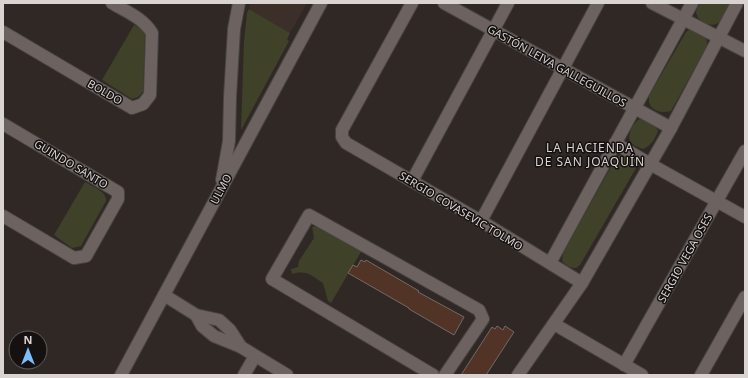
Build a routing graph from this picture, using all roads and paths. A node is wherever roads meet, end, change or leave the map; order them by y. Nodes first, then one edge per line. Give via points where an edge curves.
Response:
1 (112, 3) edge
2 (239, 3) edge
3 (321, 3) edge
4 (412, 3) edge
5 (444, 3) edge
6 (508, 3) edge
7 (598, 3) edge
8 (652, 3) edge
9 (692, 3) edge
10 (737, 3) edge
11 (683, 20) junction
12 (493, 30) junction
13 (3, 32) edge
14 (718, 38) junction
15 (745, 51) edge
16 (563, 69) junction
17 (635, 108) junction
18 (3, 124) edge
19 (671, 128) junction
20 (615, 143) junction
21 (745, 150) edge
22 (650, 164) junction
23 (412, 181) junction
24 (220, 191) junction
25 (716, 202) junction
26 (3, 216) edge
27 (745, 218) edge
28 (481, 221) junction
29 (550, 264) junction
30 (582, 283) junction
31 (164, 295) junction
32 (745, 297) edge
33 (554, 324) junction
34 (255, 356) junction
35 (624, 365) junction
36 (120, 375) edge
37 (244, 375) edge
38 (287, 375) edge
39 (433, 375) edge
40 (445, 375) edge
41 (518, 375) edge
42 (642, 375) edge
43 (701, 375) edge

1 - 13 street, BOLDO via 141,20 152,33 150,96 143,104 132,108
2 - 24 street via 234,29 229,141
3 - 24 street, ULMO
4 - 23 street, SERGIO COVASEVIC TOLMO via 342,130 342,137 346,143
5 - 12 street, GASTÓN LEIVA GALLEGUILLOS
6 - 12 street
7 - 16 street
8 - 11 street
9 - 11 street
10 - 14 street
11 - 14 street
11 - 17 street
12 - 16 street, GASTÓN LEIVA GALLEGUILLOS
12 - 23 street
14 - 15 street
14 - 19 street
16 - 17 street, GASTÓN LEIVA GALLEGUILLOS
16 - 28 street
17 - 19 street, GASTÓN LEIVA GALLEGUILLOS
17 - 20 street
18 - 26 street, GUINDO SANTO via 118,192 118,199 86,256 74,258
19 - 22 street
20 - 22 street
20 - 29 street
21 - 25 street, SERGIO VEGA OSES
22 - 25 street
22 - 30 street
23 - 28 street, SERGIO COVASEVIC TOLMO
24 - 31 street, ULMO
25 - 27 street
25 - 35 street, SERGIO VEGA OSES
28 - 29 street, SERGIO COVASEVIC TOLMO
29 - 30 street, SERGIO COVASEVIC TOLMO
30 - 33 street
31 - 34 street via 196,315 219,320 230,330 241,347
31 - 36 street, ULMO
32 - 43 street
33 - 35 street
33 - 41 street
34 - 37 street
34 - 38 street
35 - 42 street
39 - 40 street via 272,279 309,214 479,310 483,319

